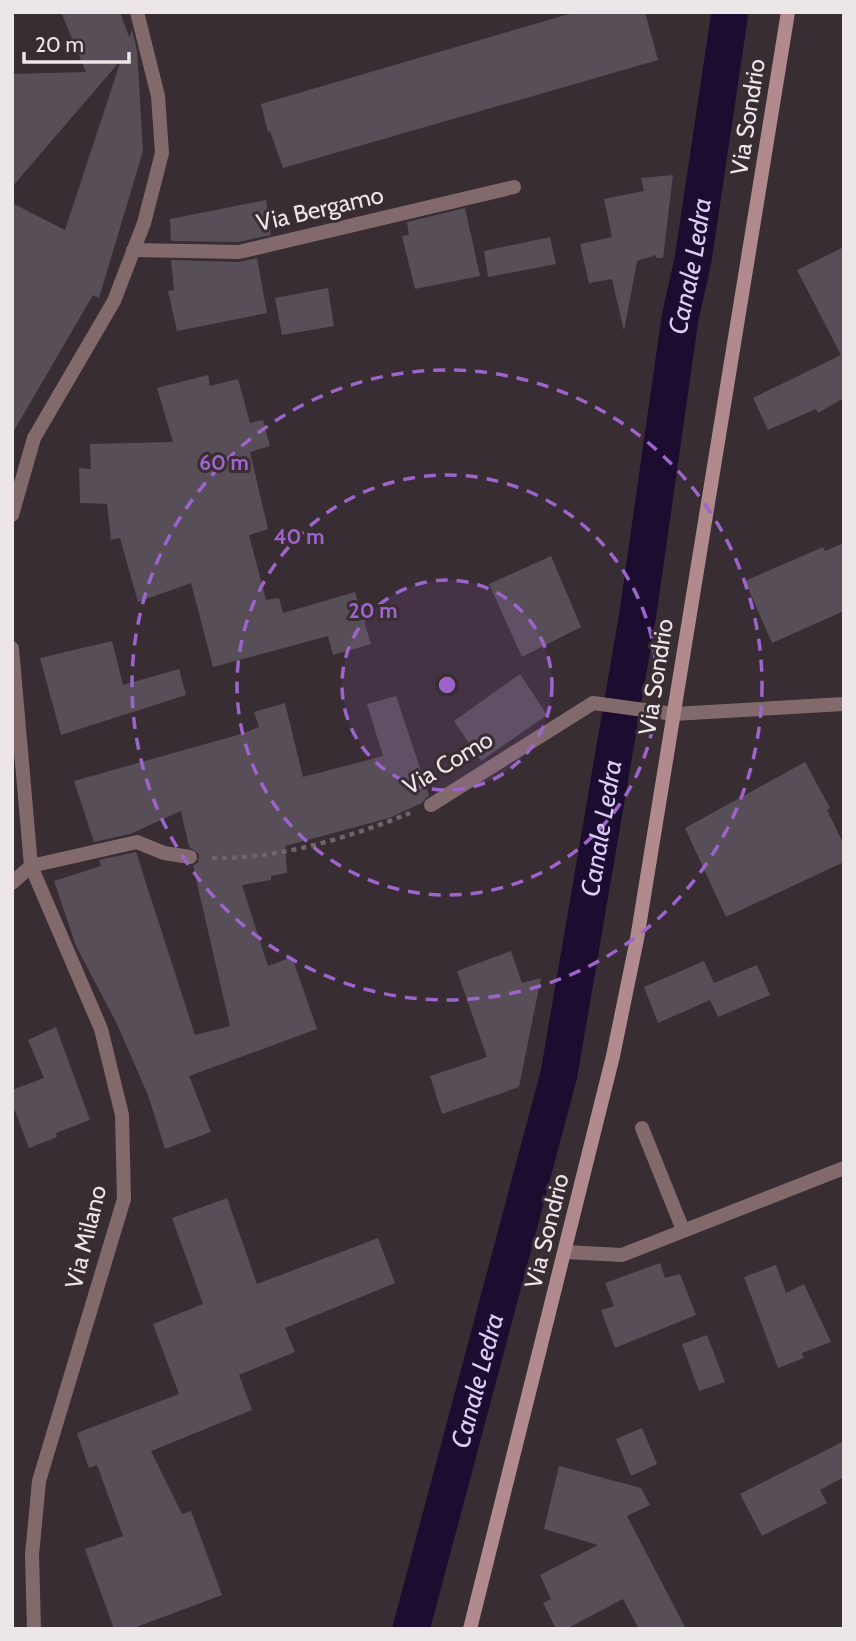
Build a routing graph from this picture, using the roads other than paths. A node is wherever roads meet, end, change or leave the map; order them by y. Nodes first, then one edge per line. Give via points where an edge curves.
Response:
1 (136, 12) edge
2 (788, 12) edge
3 (514, 187) dead end
4 (133, 250) junction
5 (12, 515) edge
6 (12, 648) edge
7 (844, 705) edge
8 (674, 714) junction
9 (431, 805) road end
10 (190, 857) road end
11 (31, 866) junction
12 (12, 883) edge
13 (642, 1128) dead end
14 (844, 1168) edge
15 (683, 1230) junction
16 (565, 1252) junction
17 (34, 1629) edge
18 (470, 1629) edge

1 - 4 street via 158,96 162,153
2 - 8 street, Via Sondrio
3 - 4 street, Via Bergamo via 239,252
4 - 5 street via 114,301 34,438
6 - 11 street
7 - 8 street, Via Como
8 - 9 street, Via Como via 593,703
8 - 16 street, Via Sondrio via 616,1044
10 - 11 street via 137,842
11 - 12 street
11 - 17 street, Via Milano via 101,1030 122,1115 124,1199 39,1481 32,1555
13 - 15 street
14 - 15 street
15 - 16 street via 622,1255
16 - 18 street, Via Sondrio

